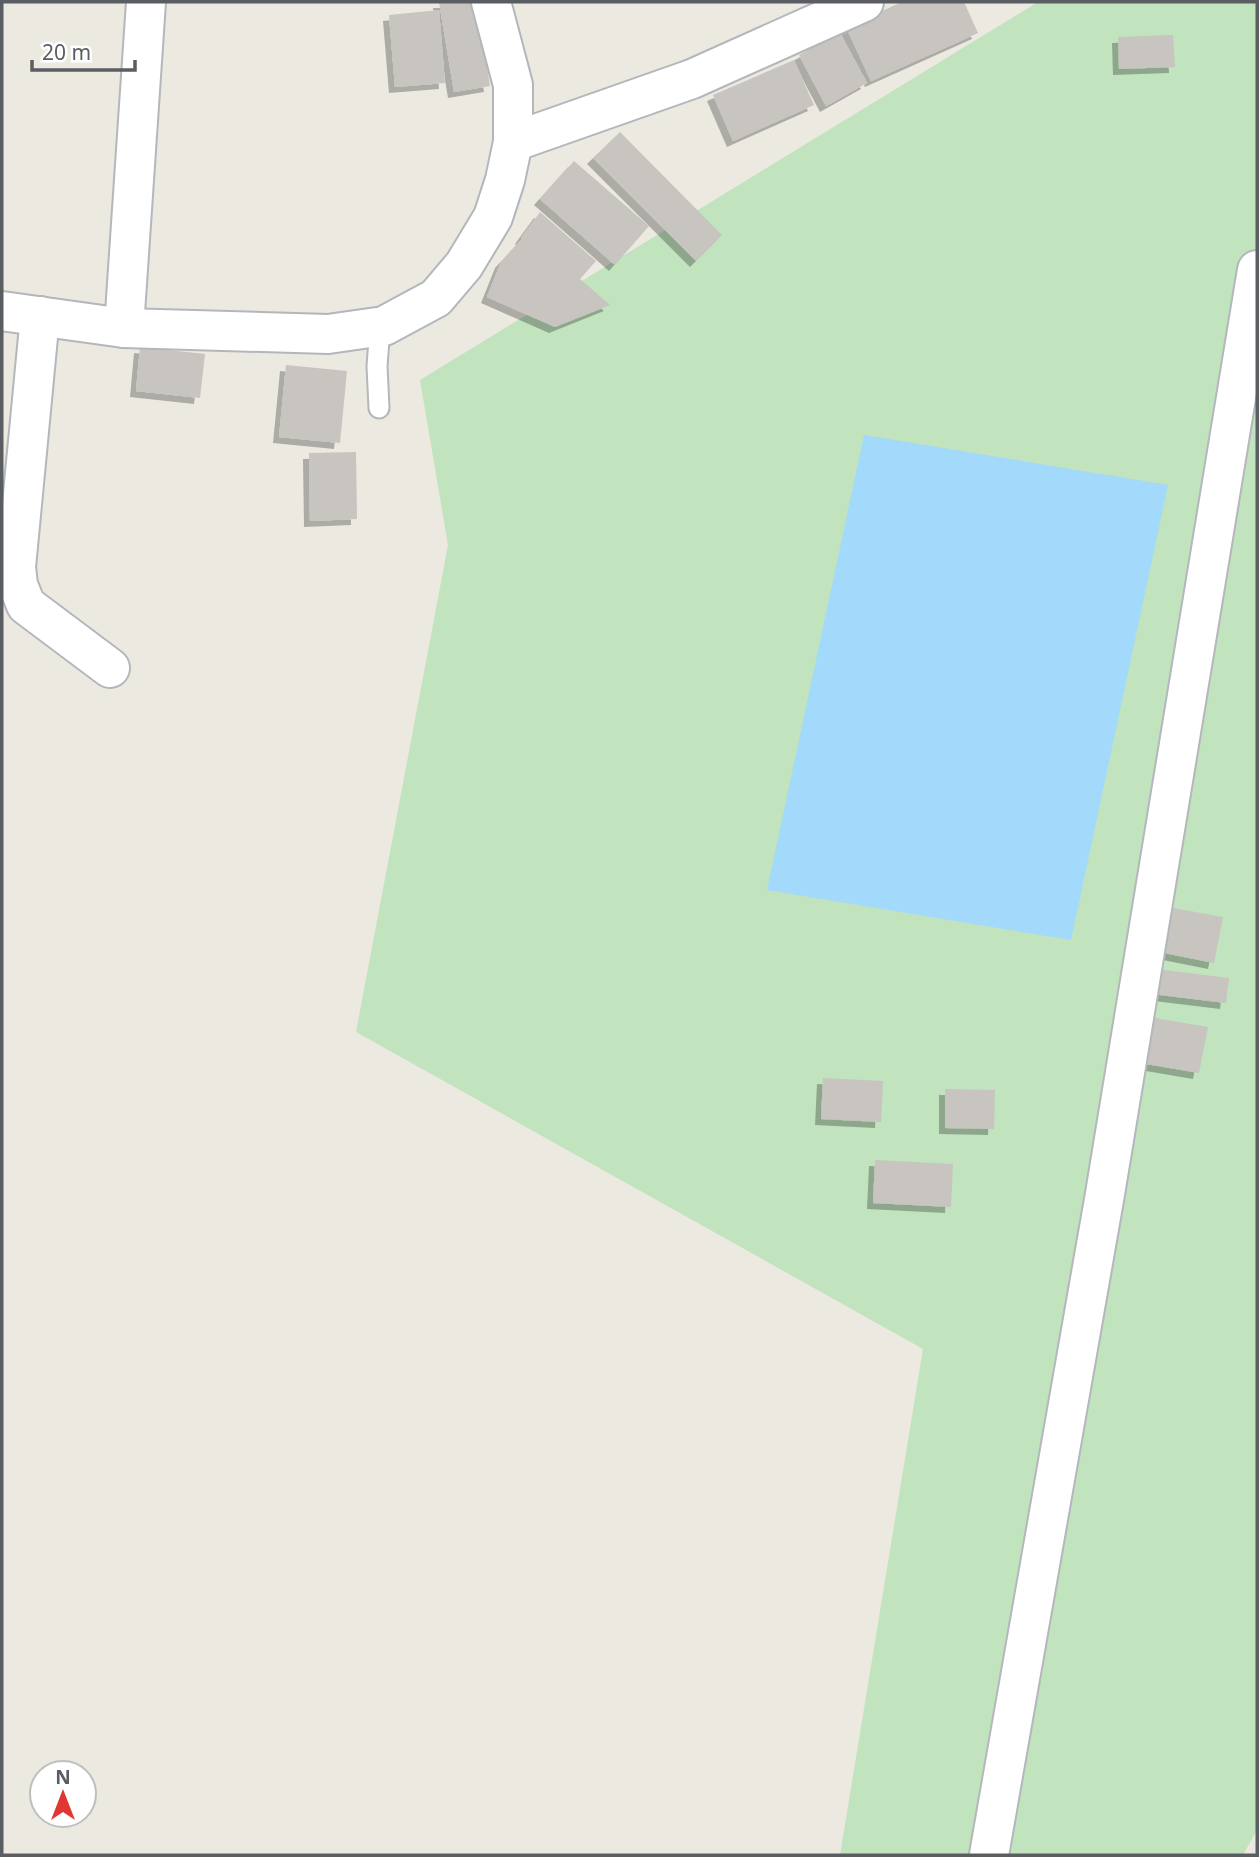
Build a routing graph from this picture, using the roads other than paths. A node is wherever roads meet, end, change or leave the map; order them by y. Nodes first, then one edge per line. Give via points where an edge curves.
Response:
1 (146, 2) edge
2 (491, 2) edge
3 (864, 2) edge
4 (513, 142) junction
5 (1257, 270) edge
6 (2, 311) edge
7 (40, 316) junction
8 (380, 327) junction
9 (124, 328) junction
10 (379, 408) dead end
11 (110, 668) dead end
12 (989, 1855) edge

1 - 9 street
2 - 4 street via 513,85
3 - 4 street via 692,79
4 - 8 street via 493,217 464,265 436,298
5 - 12 street via 1105,1194
6 - 7 street
7 - 9 street
7 - 11 street via 16,566 18,586 26,605
8 - 9 street via 328,334
8 - 10 lane

